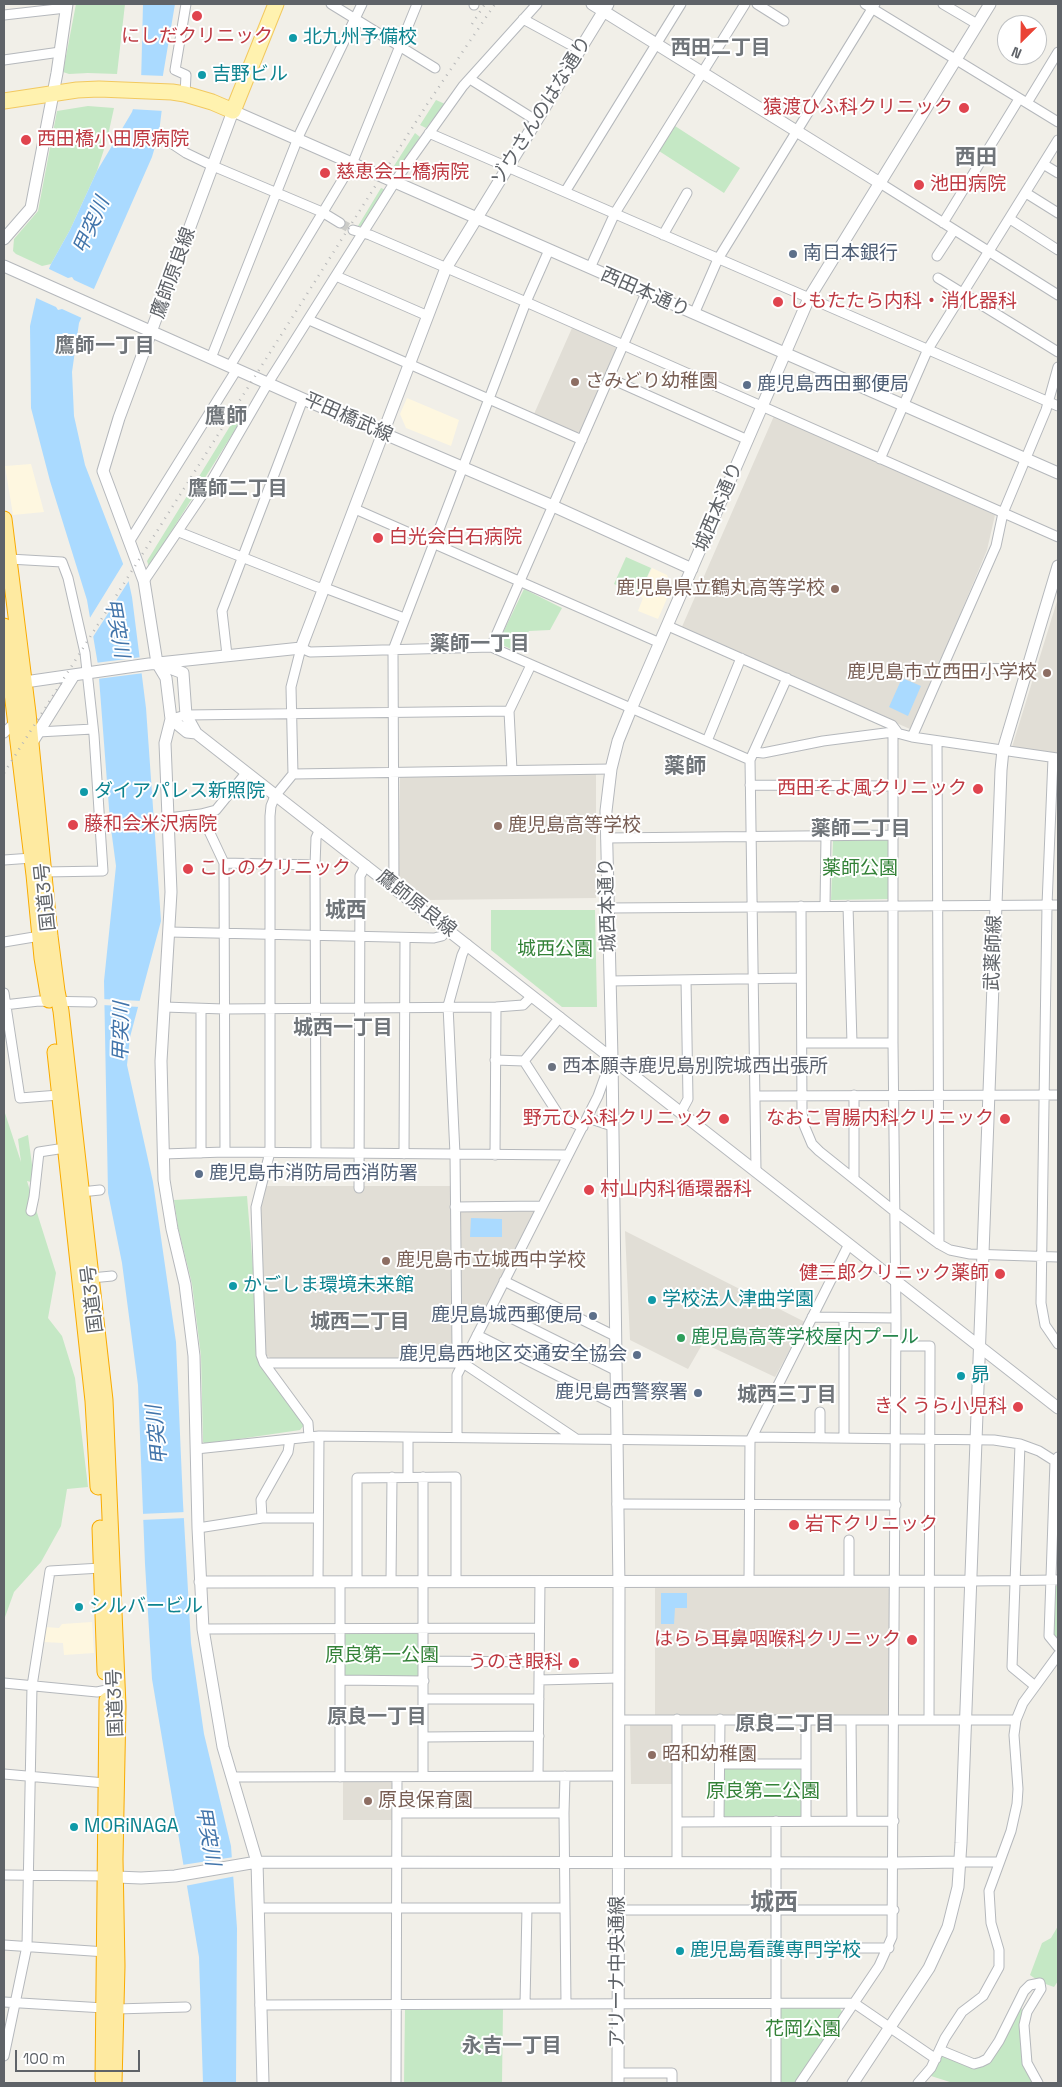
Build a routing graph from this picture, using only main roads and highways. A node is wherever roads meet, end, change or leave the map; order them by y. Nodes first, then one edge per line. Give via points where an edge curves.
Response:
1 (276, 4) edge
2 (4, 101) edge
3 (4, 520) edge
4 (4, 626) edge
5 (16, 684) junction
6 (21, 718) junction
7 (54, 1001) junction
8 (111, 1689) junction
9 (110, 1876) junction
10 (110, 2009) junction
11 (103, 2083) edge
12 (114, 2083) edge

1 - 2 main road via 233,111 178,93 99,89
3 - 5 highway, 国道3号
4 - 5 highway, 国道3号
5 - 6 highway, 国道3号
6 - 7 highway, 国道3号 via 40,936
6 - 7 highway, 国道3号 via 35,738
7 - 8 highway, 国道3号 via 58,1095 93,1401
7 - 8 highway, 国道3号 via 81,1192 105,1400
8 - 9 highway, 国道3号 via 106,1783
8 - 9 highway, 国道3号 via 118,1728
9 - 10 highway, 国道3号
9 - 10 highway, 国道3号 via 106,1952
10 - 11 highway, 国道3号
10 - 12 highway, 国道3号

